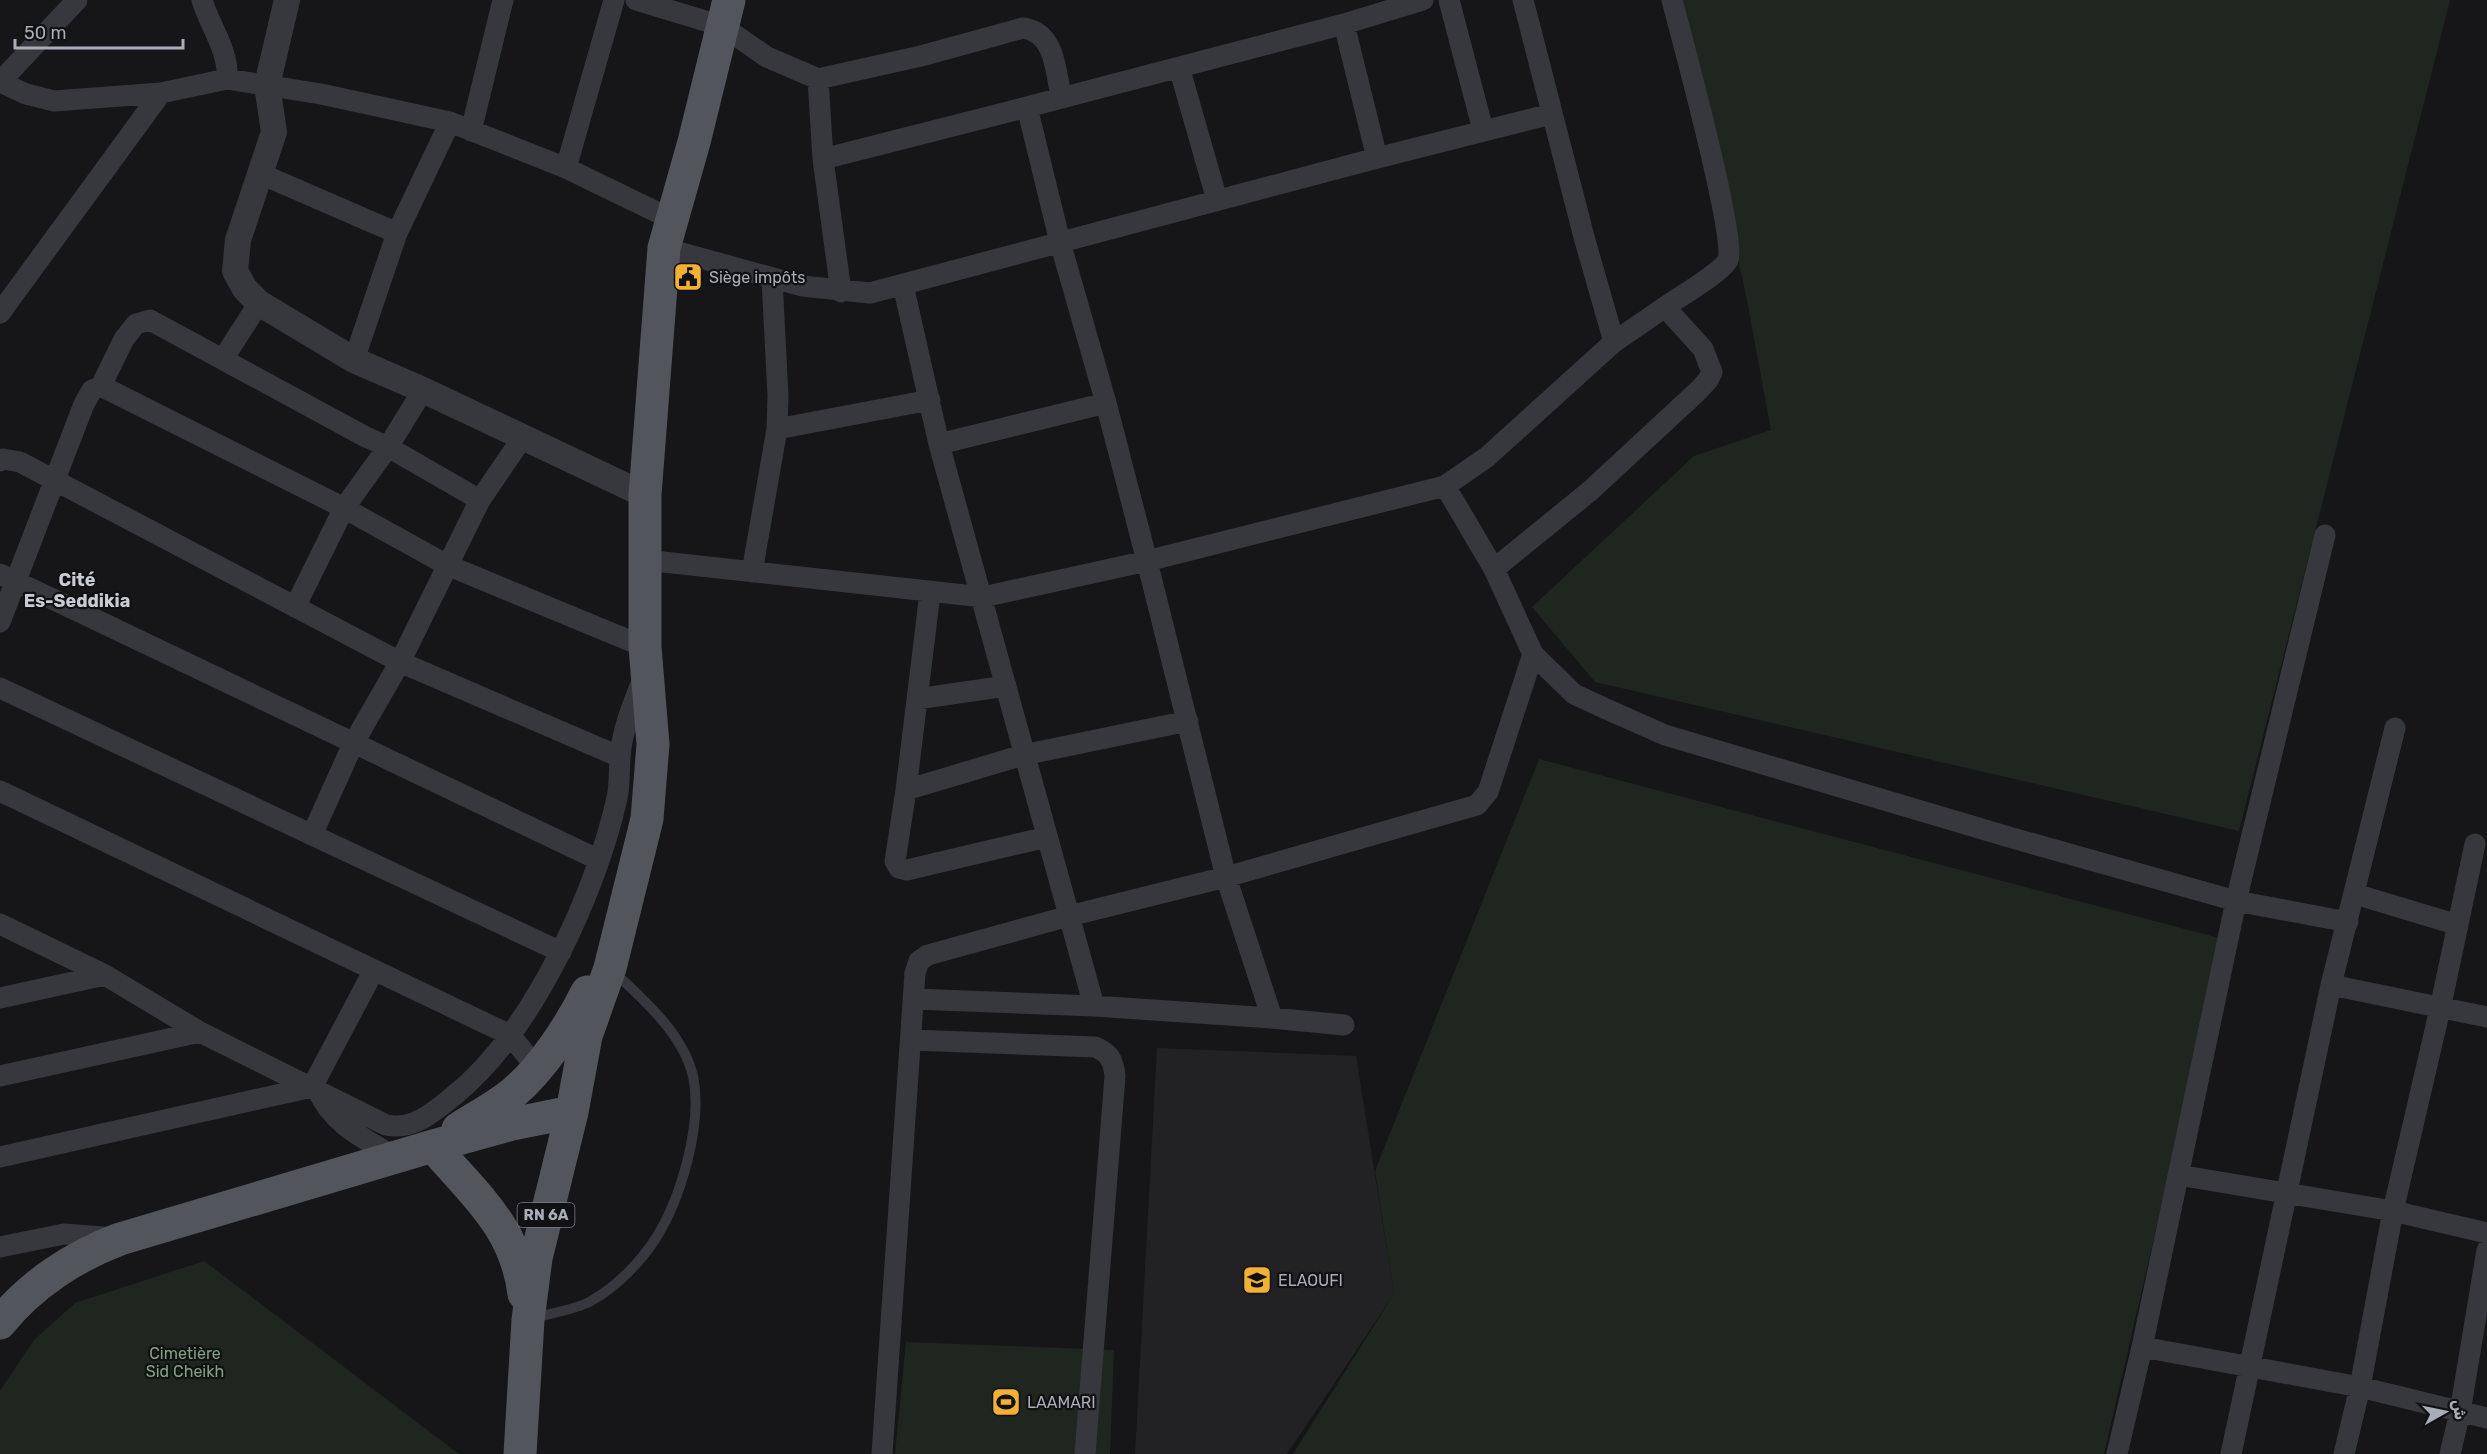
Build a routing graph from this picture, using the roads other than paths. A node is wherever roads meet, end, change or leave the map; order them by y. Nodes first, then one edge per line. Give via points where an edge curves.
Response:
1 (77, 0) edge
2 (202, 0) edge
3 (287, 0) edge
4 (503, 0) edge
5 (614, 0) edge
6 (636, 0) edge
7 (1422, 0) edge
8 (1449, 0) edge
9 (1523, 0) edge
10 (1672, 0) edge
11 (725, 13) edge
12 (1344, 24) junction
13 (1179, 67) junction
14 (227, 79) junction
15 (818, 79) junction
16 (0, 82) edge
17 (267, 85) junction
18 (160, 93) junction
19 (1061, 97) junction
20 (1027, 106) junction
21 (1551, 114) junction
22 (450, 122) junction
23 (1483, 130) junction
24 (471, 131) junction
25 (1377, 158) junction
26 (823, 159) junction
27 (566, 168) junction
28 (261, 174) junction
29 (1217, 200) junction
30 (397, 233) junction
31 (668, 233) junction
32 (1060, 242) junction
33 (772, 279) junction
34 (903, 285) junction
35 (842, 292) junction
36 (259, 303) junction
37 (1665, 307) junction
38 (0, 313) edge
39 (1614, 342) junction
40 (223, 359) junction
41 (354, 360) junction
42 (101, 386) junction
43 (423, 390) junction
44 (930, 399) junction
45 (1106, 403) junction
46 (777, 429) junction
47 (523, 437) junction
48 (939, 444) junction
49 (388, 447) junction
50 (0, 461) edge
51 (55, 480) junction
52 (1445, 486) junction
53 (645, 495) junction
54 (480, 500) junction
55 (344, 508) junction
56 (2325, 535) dead end
57 (645, 560) junction
58 (1147, 561) junction
59 (447, 565) junction
60 (1494, 569) junction
61 (752, 572) junction
62 (8, 578) edge
63 (930, 593) junction
64 (983, 597) junction
65 (295, 608) junction
66 (0, 622) edge
67 (1533, 654) junction
68 (646, 659) junction
69 (400, 662) junction
70 (1006, 686) junction
71 (0, 688) edge
72 (917, 699) junction
73 (1188, 721) junction
74 (2396, 728) dead end
75 (352, 744) junction
76 (1023, 755) junction
77 (620, 757) junction
78 (906, 790) junction
79 (0, 791) edge
80 (312, 835) junction
81 (1047, 837) junction
82 (2475, 844) dead end
83 (599, 860) junction
84 (1226, 877) junction
85 (2355, 894) junction
86 (2236, 901) junction
87 (1069, 916) junction
88 (622, 917) junction
89 (2348, 922) junction
90 (0, 924) edge
91 (2458, 925) junction
92 (561, 952) junction
93 (610, 968) junction
94 (374, 970) junction
95 (105, 975) junction
96 (2331, 985) junction
97 (0, 998) edge
98 (914, 999) junction
99 (1094, 1005) junction
100 (2440, 1009) junction
101 (2487, 1017) edge
102 (1272, 1018) junction
103 (1344, 1025) dead end
104 (200, 1032) junction
105 (510, 1035) junction
106 (912, 1040) junction
107 (537, 1068) junction
108 (0, 1076) edge
109 (315, 1089) junction
110 (572, 1112) junction
111 (433, 1146) junction
112 (0, 1156) edge
113 (394, 1157) junction
114 (2178, 1175) junction
115 (2288, 1193) junction
116 (2392, 1211) junction
117 (2487, 1233) edge
118 (120, 1239) junction
119 (0, 1247) edge
120 (2487, 1250) edge
121 (528, 1320) junction
122 (0, 1323) edge
123 (2142, 1347) junction
124 (2250, 1366) junction
125 (2360, 1387) junction
126 (2460, 1412) junction
127 (2487, 1418) edge
128 (520, 1454) edge
129 (882, 1454) edge
130 (1085, 1454) edge
131 (2117, 1454) edge
132 (2231, 1454) edge
133 (2344, 1454) edge
134 (2450, 1454) edge

1 - 16 street
2 - 14 street via 225,56
3 - 17 street
4 - 24 street
5 - 27 street
6 - 11 street
7 - 12 street
8 - 23 street
9 - 21 street
10 - 37 street via 1719,190 1730,251 1728,261 1720,269
11 - 15 street via 767,57
11 - 31 main road
12 - 13 street
12 - 25 street
13 - 19 street
13 - 29 street
14 - 17 street
14 - 18 street
15 - 19 street via 1023,28 1034,29 1048,43
15 - 26 street
16 - 18 street via 54,101
17 - 22 street
17 - 28 street via 274,132
18 - 38 street
19 - 20 street
20 - 26 street
20 - 32 street
21 - 23 street
21 - 39 street
22 - 24 street
22 - 30 street
23 - 25 street
24 - 27 street
25 - 29 street
26 - 35 street
27 - 31 street
28 - 30 street
28 - 36 street via 238,240 235,271 245,290
29 - 32 street
30 - 41 street
31 - 33 street
31 - 53 main road
32 - 34 street
32 - 45 street
33 - 35 street
33 - 46 street
34 - 35 street via 870,294
34 - 44 street
36 - 40 street
36 - 41 street
37 - 39 street
37 - 60 street via 1703,349 1712,372 1708,380 1590,491
39 - 52 street via 1496,449
40 - 42 street via 150,320 136,324 124,339
40 - 49 street
41 - 43 street
42 - 51 street via 92,390 84,404
42 - 55 street
43 - 47 street
43 - 49 street
44 - 46 street
44 - 48 street
45 - 48 street
45 - 58 street
46 - 61 street
47 - 53 street
47 - 54 street
48 - 64 street
49 - 54 street
49 - 55 street
50 - 51 street via 20,462
51 - 62 street
51 - 65 street
52 - 58 street
52 - 60 street
53 - 57 main road
54 - 59 street
55 - 59 street
55 - 65 street
56 - 86 street
57 - 61 street
57 - 68 main road
58 - 64 street
58 - 73 street
59 - 68 street
59 - 69 street
60 - 67 street
61 - 63 street
62 - 66 street
62 - 75 street via 216,675
63 - 64 street
63 - 72 street
64 - 70 street
65 - 69 street
67 - 84 street via 1488,792 1477,805
67 - 86 street via 1574,694 1665,735
68 - 77 street via 628,715
68 - 88 main road via 653,744 647,819
69 - 75 street
69 - 77 street
70 - 72 street
70 - 76 street
71 - 80 street
72 - 78 street
73 - 76 street
73 - 84 street
74 - 85 street
75 - 80 street
75 - 83 street
76 - 78 street
76 - 81 street
77 - 83 street via 617,799
78 - 81 street via 895,861 907,870
79 - 94 street
80 - 92 street
81 - 87 street
82 - 91 street
83 - 92 street
84 - 87 street
84 - 102 street
85 - 89 street
85 - 91 street
86 - 89 street
86 - 114 street
87 - 98 street via 928,955 919,962 915,973
87 - 99 street
88 - 93 main road, RN 6A
88 - 107 main road via 579,1008
89 - 96 street
90 - 95 street
91 - 100 street
92 - 105 street
93 - 110 main road, RN 6A via 586,1036
93 - 121 lane via 652,1008 681,1048 693,1076 694,1131 690,1155 656,1238 632,1268 589,1302
94 - 105 street
94 - 109 street
95 - 97 street
95 - 104 street
96 - 100 street
96 - 115 street
98 - 99 street
98 - 106 street
99 - 102 street
100 - 101 street
100 - 116 street
102 - 103 street
104 - 108 street
104 - 109 street
105 - 107 street
105 - 109 street via 469,1083 432,1114 407,1126 386,1125
106 - 129 street
106 - 130 street via 1095,1047 1107,1052 1113,1063
107 - 111 main road via 513,1093
109 - 112 street
109 - 113 street via 325,1107 343,1125
110 - 111 main road
110 - 121 main road, RN 6A via 536,1258
111 - 113 main road
111 - 121 main road via 490,1211 512,1245 521,1270
113 - 118 main road
114 - 115 street
114 - 123 street
115 - 116 street
115 - 124 street
116 - 117 street
116 - 125 street
118 - 119 street via 64,1234
118 - 122 main road via 87,1251 44,1281
120 - 126 street
121 - 128 main road, RN 6A
123 - 124 street
123 - 131 street
124 - 125 street
124 - 132 street
125 - 126 street
125 - 133 street
126 - 127 street
126 - 134 street

